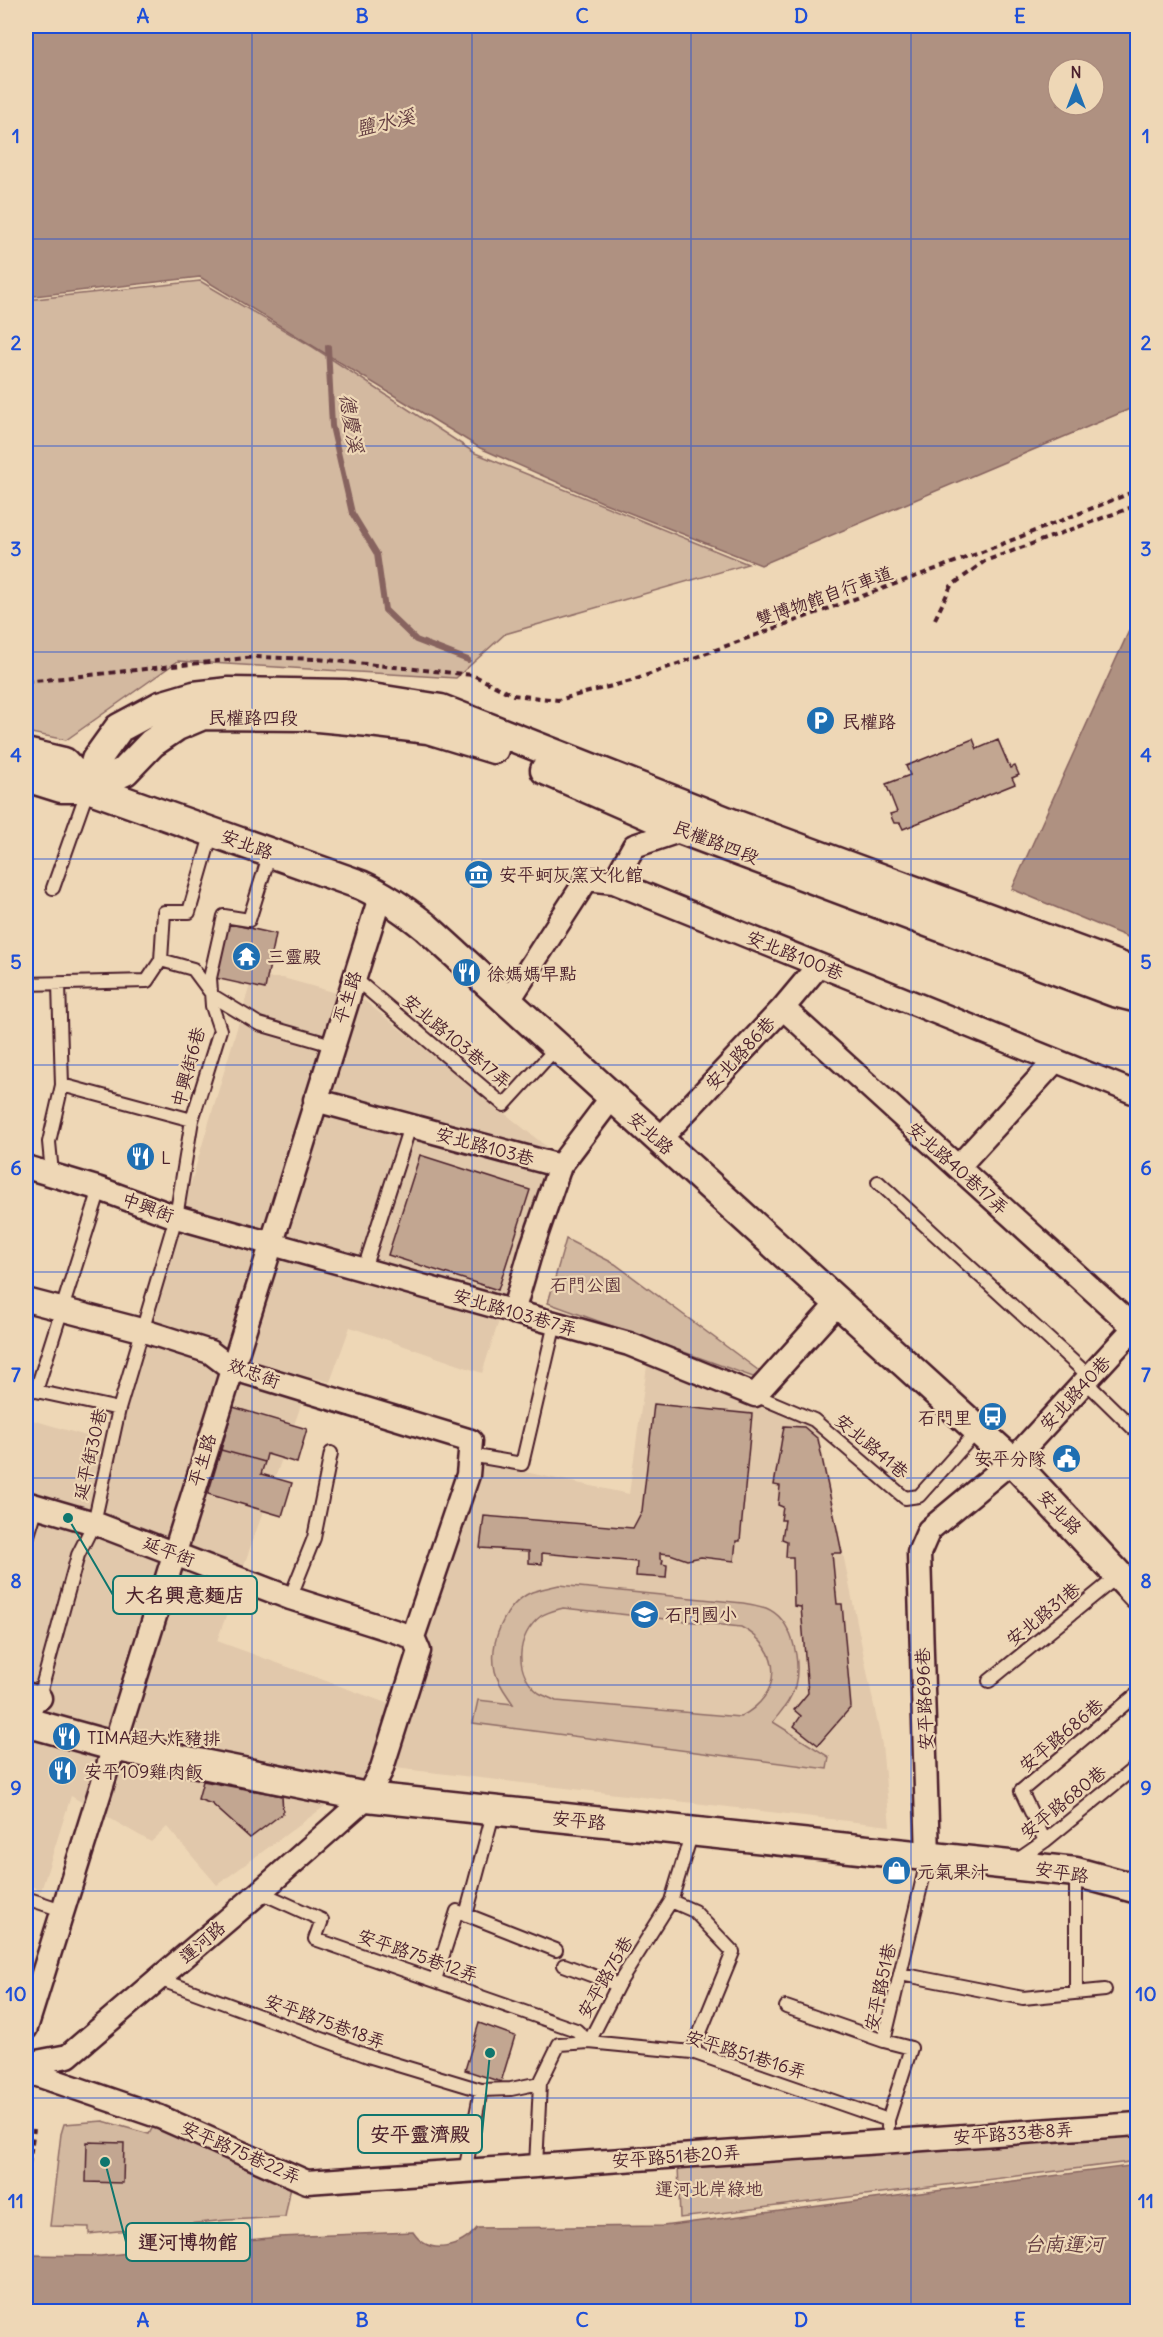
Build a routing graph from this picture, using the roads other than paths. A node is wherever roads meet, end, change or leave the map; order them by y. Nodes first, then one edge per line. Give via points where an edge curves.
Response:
1 (26, 753) edge
2 (26, 777) edge
3 (88, 788) junction
4 (688, 819) junction
5 (212, 832) junction
6 (270, 853) junction
7 (614, 882) junction
8 (53, 888) dead end
9 (381, 894) junction
10 (160, 960) junction
11 (819, 965) junction
12 (1137, 973) edge
13 (353, 977) junction
14 (26, 984) edge
15 (59, 984) junction
16 (213, 996) junction
17 (1137, 998) edge
18 (507, 1003) junction
19 (783, 1008) junction
20 (332, 1046) junction
21 (557, 1047) junction
22 (1055, 1061) junction
23 (62, 1084) junction
24 (1137, 1094) edge
25 (612, 1097) junction
26 (315, 1100) junction
27 (192, 1120) junction
28 (410, 1126) junction
29 (659, 1140) junction
30 (560, 1166) junction
31 (26, 1167) edge
32 (958, 1167) junction
33 (52, 1173) junction
34 (878, 1182) dead end
35 (100, 1189) junction
36 (176, 1217) junction
37 (272, 1243) junction
38 (364, 1269) junction
39 (26, 1300) edge
40 (838, 1303) junction
41 (61, 1309) junction
42 (513, 1312) junction
43 (555, 1323) junction
44 (1136, 1328) edge
45 (141, 1330) junction
46 (231, 1368) junction
47 (1088, 1380) junction
48 (755, 1395) junction
49 (119, 1409) junction
50 (978, 1430) junction
51 (1137, 1433) edge
52 (331, 1453) dead end
53 (470, 1455) junction
54 (1012, 1461) junction
55 (31, 1504) edge
56 (94, 1523) junction
57 (923, 1541) joint
58 (26, 1542) edge
59 (173, 1552) junction
60 (1119, 1575) junction
61 (1137, 1596) edge
62 (290, 1598) junction
63 (413, 1636) junction
64 (989, 1681) dead end
65 (1137, 1693) edge
66 (31, 1709) edge
67 (113, 1746) junction
68 (1137, 1765) edge
69 (367, 1797) junction
70 (494, 1810) junction
71 (692, 1832) junction
72 (1045, 1841) junction
73 (928, 1857) junction
74 (1010, 1865) junction
75 (1076, 1872) junction
76 (1137, 1889) edge
77 (260, 1892) junction
78 (26, 1898) edge
79 (671, 1901) junction
80 (62, 1910) junction
81 (466, 1915) junction
82 (556, 1950) dead end
83 (564, 1965) dead end
84 (901, 1974) junction
85 (159, 1979) junction
86 (435, 1980) junction
87 (618, 1985) junction
88 (1105, 1990) dead end
89 (1076, 1993) junction
90 (786, 2007) dead end
91 (26, 2028) edge
92 (884, 2041) junction
93 (589, 2042) junction
94 (692, 2052) junction
95 (26, 2064) edge
96 (26, 2071) edge
97 (540, 2083) junction
98 (482, 2090) junction
99 (1137, 2124) edge
100 (888, 2131) junction
101 (537, 2166) junction
102 (465, 2171) junction

1 - 3 street, 安北路 via 64,762
2 - 3 street, 安北路 via 61,788
3 - 4 street, 民權路四段 via 125,771 152,743 203,715 307,716 428,729 476,742
3 - 5 street, 安北路
3 - 8 lane
4 - 7 street via 634,846
4 - 12 street, 民權路四段
4 - 17 street, 民權路四段
5 - 6 street, 安北路
5 - 10 lane via 189,912 164,912
6 - 9 street, 安北路
6 - 16 lane, 中興街6巷 via 249,920 224,916 210,978
7 - 11 street, 安北路100巷
7 - 18 street, 安北路100巷 via 587,879
9 - 13 street, 平生路
9 - 18 street, 安北路 via 426,927
10 - 15 lane via 147,981
10 - 16 lane via 193,969
11 - 19 street, 安北路86巷
11 - 22 street, 安北路100巷
13 - 20 street, 平生路
13 - 21 lane, 安北路103巷17弄 via 504,1105
14 - 15 lane
15 - 23 lane
16 - 20 lane via 259,1024
16 - 27 lane, 中興街6巷 via 220,1030
18 - 21 street, 安北路
19 - 29 street, 安北路86巷
19 - 32 street, 安北路40巷17弄
20 - 26 street, 平生路
21 - 25 street, 安北路
22 - 24 street, 安北路100巷
22 - 32 street
23 - 27 lane
23 - 33 lane via 50,1142
25 - 29 street, 安北路
25 - 30 street, 安北路103巷
26 - 28 street, 安北路103巷
26 - 37 street, 平生路
27 - 36 lane, 中興街6巷
28 - 30 street, 安北路103巷
28 - 38 lane
29 - 40 street, 安北路
30 - 42 street, 安北路103巷
31 - 33 street, 中興街
32 - 44 street, 安北路40巷17弄
33 - 35 street, 中興街
34 - 47 lane
35 - 36 street, 中興街
35 - 41 lane
36 - 37 street, 中興街
36 - 45 lane, 中興街6巷
37 - 38 street, 安北路103巷7弄
37 - 46 street, 平生路
38 - 42 street, 安北路103巷7弄
39 - 41 street, 效忠街
40 - 48 street
40 - 50 street, 安北路
41 - 45 street, 效忠街
41 - 49 lane via 36,1391
42 - 43 street, 安北路103巷7弄
43 - 48 street, 安北路103巷7弄 via 629,1344
43 - 53 lane via 522,1464
44 - 47 street, 安北路40巷
45 - 46 street, 效忠街 via 210,1352
45 - 49 lane, 延平街30巷
46 - 53 street, 效忠街 via 471,1441
46 - 59 street, 平生路
47 - 51 lane
47 - 54 street, 安北路40巷
48 - 50 lane, 安北路41巷 via 814,1420 905,1498 920,1496
49 - 56 lane, 延平街30巷
50 - 54 street, 安北路
52 - 62 lane via 314,1538
53 - 63 street via 468,1475
54 - 57 street, 安北路40巷 via 929,1530
54 - 60 street, 安北路
55 - 56 street, 延平街
55 - 58 lane
56 - 59 street, 延平街
56 - 66 lane, 延平街30巷 via 78,1555
57 - 73 street, 安平路696巷 via 920,1552
59 - 62 street, 延平街
59 - 67 street, 平生路
60 - 61 street, 安北路
60 - 64 lane, 安北路31巷
62 - 63 street, 延平街
63 - 69 street via 419,1651 381,1771
65 - 72 lane, 安平路686巷 via 1021,1791
66 - 67 street, 安平路
67 - 69 street, 安平路
67 - 80 street, 平生路
68 - 72 lane, 安平路680巷
69 - 70 street, 安平路
69 - 77 street, 運河路
70 - 71 street, 安平路
70 - 81 lane
71 - 73 street, 安平路
71 - 79 lane, 安平路75巷
72 - 74 lane, 安平路680巷
73 - 74 street, 安平路
73 - 84 lane, 安平路51巷
74 - 75 street, 安平路
75 - 76 street, 安平路
75 - 89 lane
77 - 85 street, 運河路
77 - 86 lane, 安平路75巷12弄 via 322,1920 315,1939
78 - 80 lane
79 - 87 lane, 安平路75巷
79 - 94 lane via 694,1911 733,1952
80 - 91 street, 平生路
81 - 82 lane
81 - 86 lane via 458,1911
83 - 87 lane
84 - 89 lane via 1023,1998
84 - 92 lane, 安平路51巷
85 - 95 street, 運河路 via 68,2056
85 - 98 lane, 安平路75巷18弄 via 369,2056
86 - 93 lane, 安平路75巷12弄 via 576,2030
87 - 93 lane, 安平路75巷
88 - 89 lane
90 - 92 lane
92 - 100 lane, 安平路51巷 via 910,2048
93 - 94 lane, 安平路51巷16弄
93 - 97 lane, 安平路75巷 via 559,2044
94 - 100 lane, 安平路51巷16弄
96 - 102 street, 安平路75巷22弄 via 160,2117 307,2182
97 - 98 lane
97 - 101 lane
98 - 102 lane
99 - 100 street, 安平路33巷8弄
100 - 101 street, 安平路51巷20弄
101 - 102 street, 安平路51巷20弄

